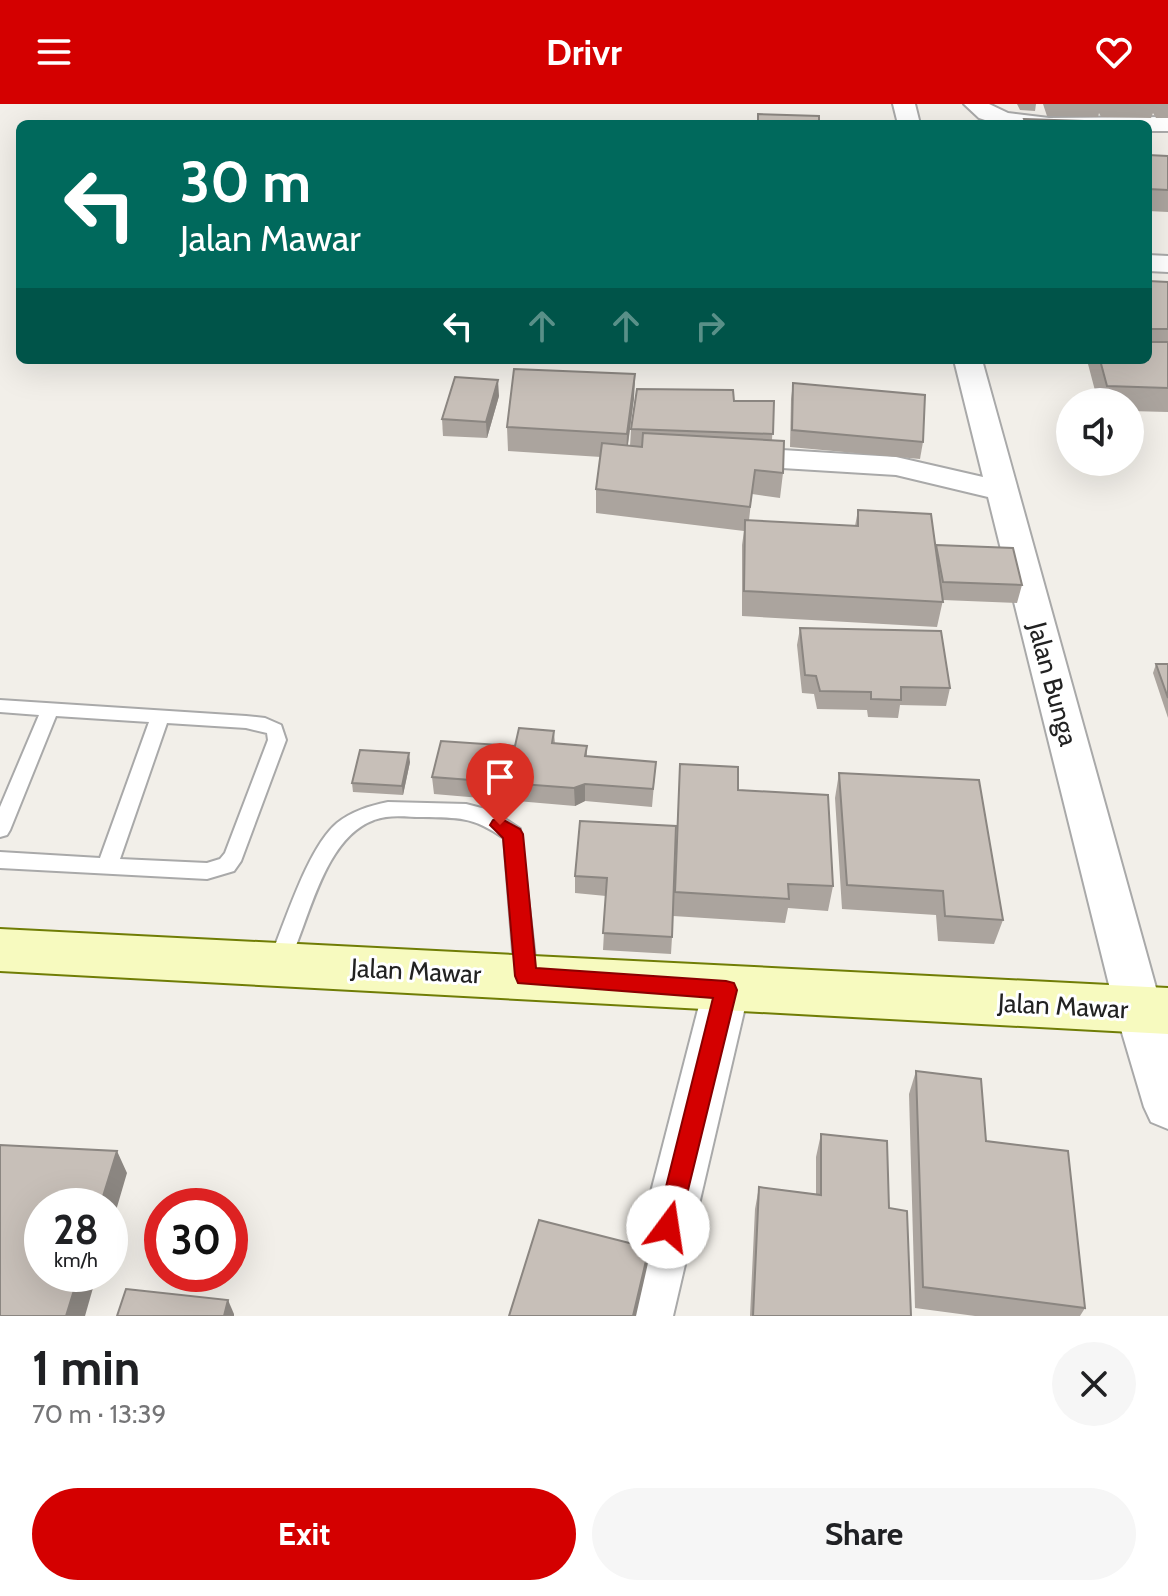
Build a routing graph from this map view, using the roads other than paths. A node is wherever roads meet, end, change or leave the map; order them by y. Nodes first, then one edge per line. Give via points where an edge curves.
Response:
1 (975, 104) edge
2 (1009, 120) edge
3 (969, 364) edge
4 (782, 459) edge
5 (1003, 491) junction
6 (0, 706) edge
7 (50, 709) junction
8 (160, 716) junction
9 (0, 830) edge
10 (0, 860) edge
11 (107, 866) junction
12 (0, 950) edge
13 (279, 963) junction
14 (526, 976) junction
15 (726, 990) junction
16 (1153, 1010) edge
17 (1168, 1107) edge
18 (646, 1316) edge

1 - 2 street
3 - 5 street, Jalan Bunga
4 - 5 street via 896,466
5 - 16 street, Jalan Bunga
6 - 7 lane
7 - 8 lane
7 - 9 lane
8 - 11 lane
8 - 11 lane via 265,724 275,730 277,740 227,865 207,871
10 - 11 lane
12 - 13 street, Jalan Mawar
13 - 14 street, Jalan Mawar
13 - 14 lane via 328,844 345,827 388,809 466,811 486,816 513,834
14 - 15 street, Jalan Mawar
15 - 16 street, Jalan Mawar
15 - 18 street
16 - 17 street, Jalan Bunga

